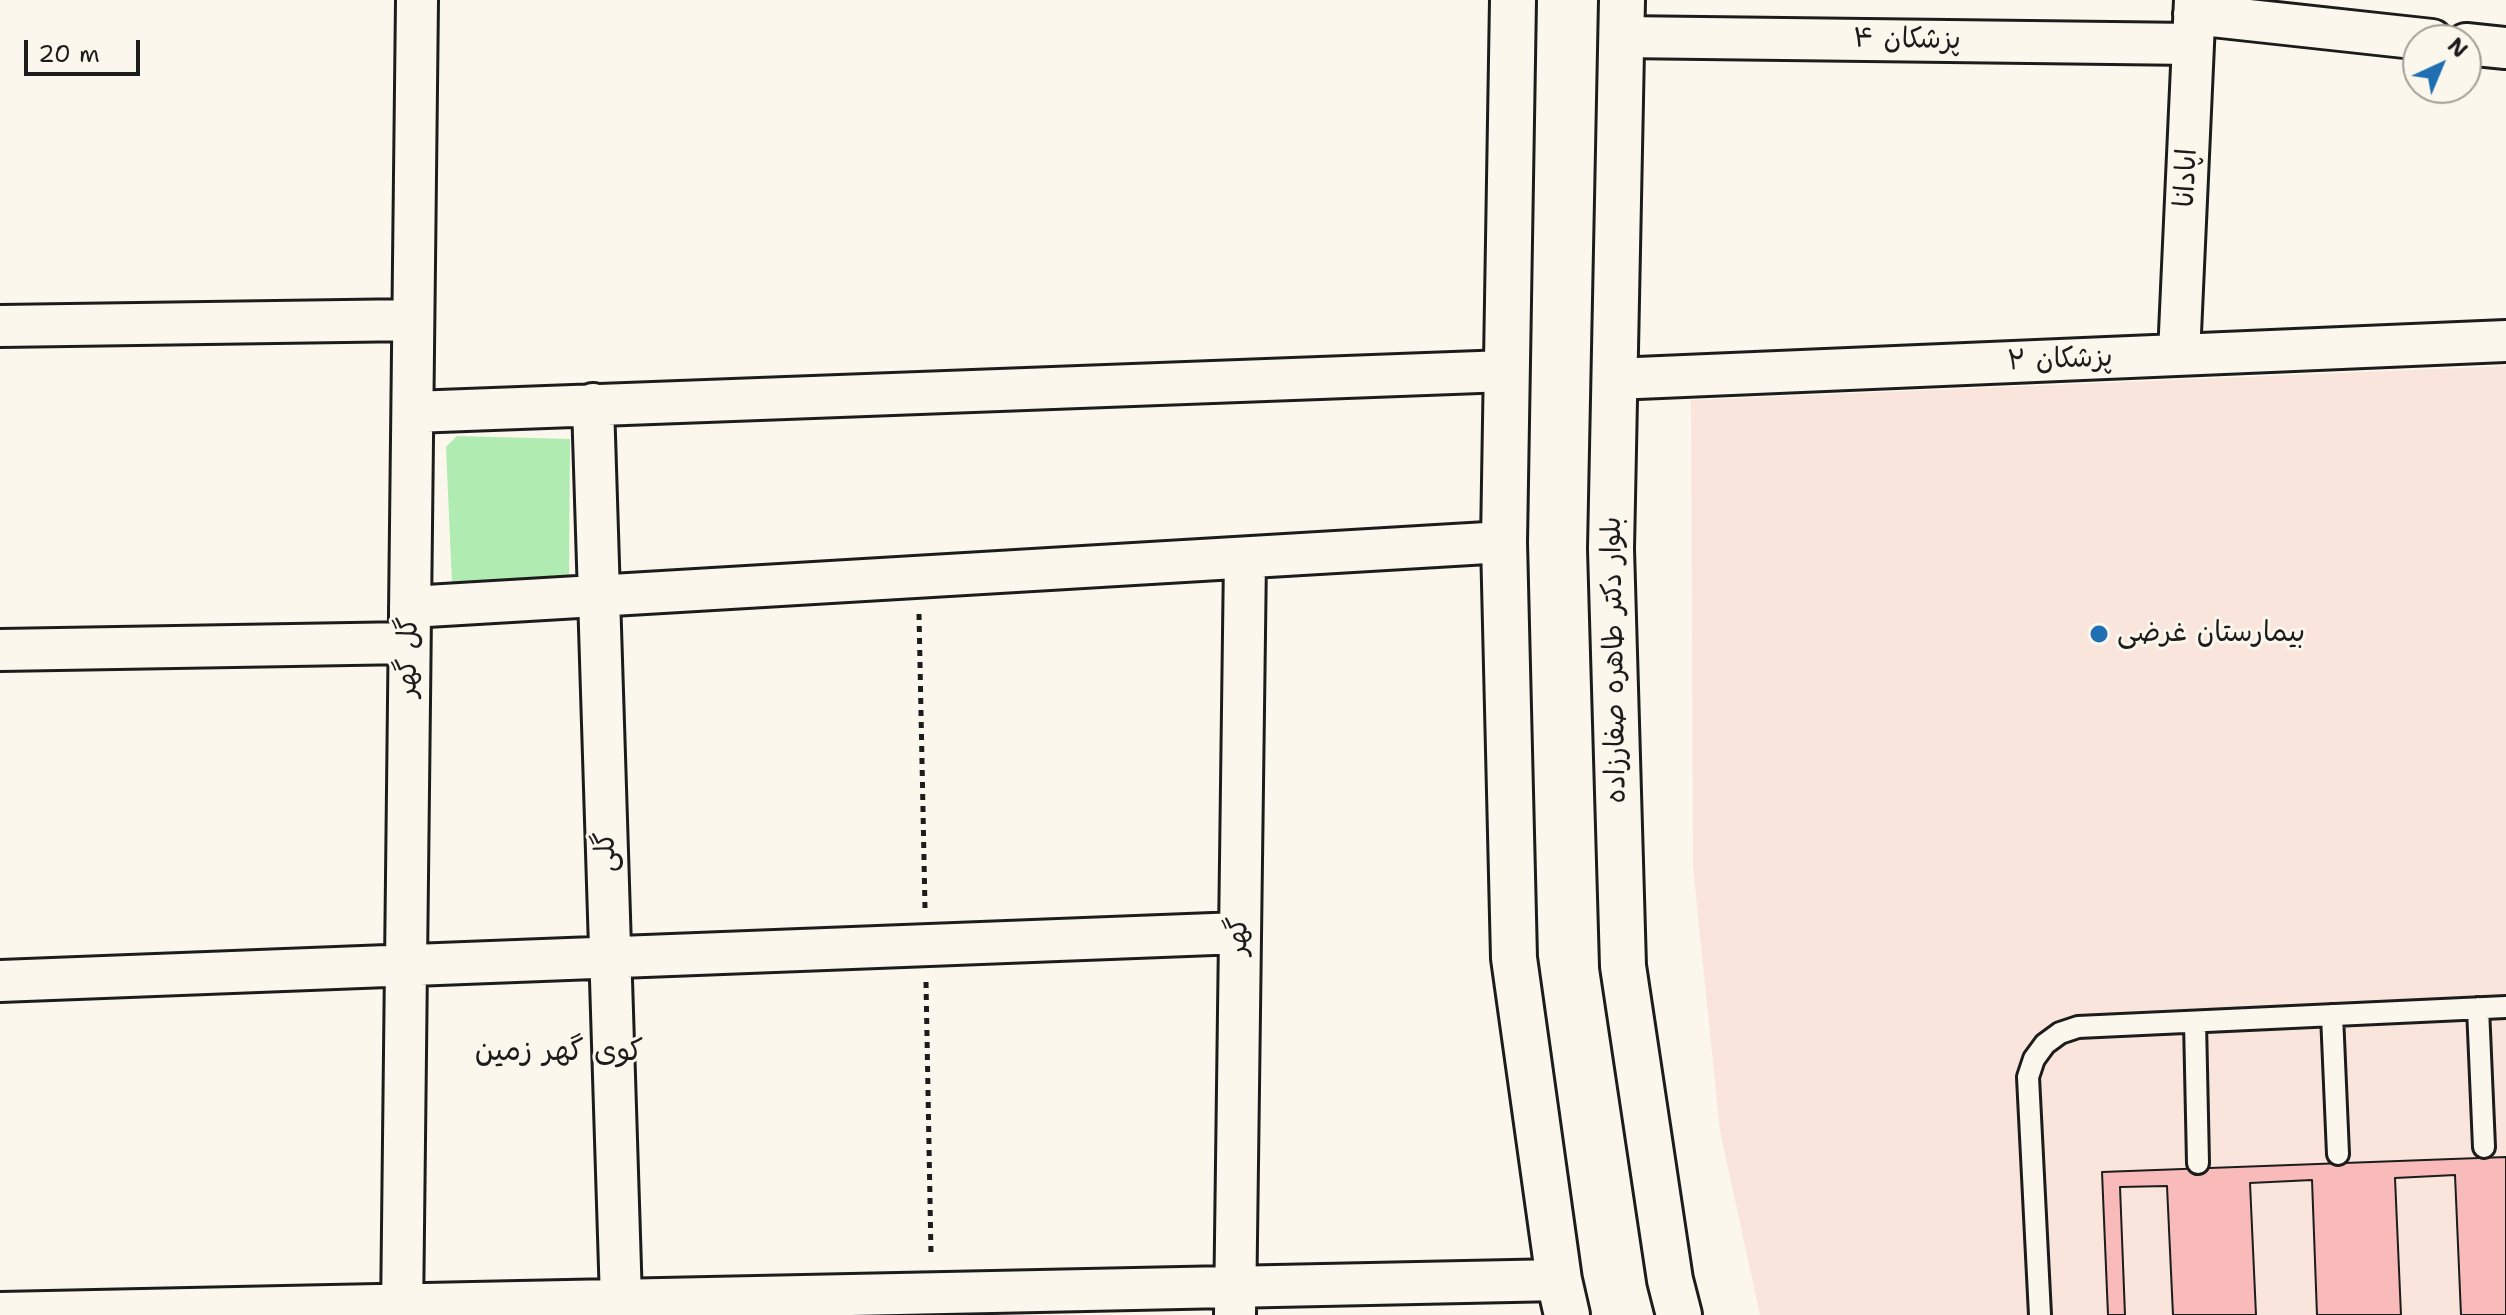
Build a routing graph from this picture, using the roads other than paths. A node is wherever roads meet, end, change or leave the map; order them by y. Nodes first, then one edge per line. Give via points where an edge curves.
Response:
1 (417, 0) edge
2 (1513, 0) edge
3 (1622, 18) edge
4 (2194, 19) edge
5 (2402, 37) edge
6 (2482, 46) edge
7 (2506, 48) edge
8 (413, 320) junction
9 (0, 326) edge
10 (2506, 341) edge
11 (2179, 355) junction
12 (1506, 371) junction
13 (1614, 379) junction
14 (593, 404) junction
15 (413, 412) junction
16 (1504, 542) junction
17 (1245, 558) junction
18 (599, 595) junction
19 (410, 625) junction
20 (0, 650) edge
21 (1239, 933) junction
22 (610, 958) junction
23 (406, 965) junction
24 (0, 981) edge
25 (2506, 1007) edge
26 (2478, 1008) junction
27 (2332, 1015) junction
28 (2195, 1022) junction
29 (2484, 1147) dead end
30 (2338, 1154) dead end
31 (2198, 1163) dead end
32 (1563, 1298) edge
33 (621, 1300) junction
34 (1235, 1301) edge
35 (402, 1310) edge
36 (0, 1313) edge
37 (1679, 1315) edge
38 (2040, 1315) edge

1 - 8 street, گل گهر
2 - 12 street
3 - 4 street, پزشکان ۴
3 - 13 street, بلوار دکتر طاهره صفارزاده
4 - 5 street, پزشکان ۴
4 - 11 street, اپادانا
6 - 7 street
8 - 9 street
8 - 15 street, گل گهر
10 - 11 street, پزشکان ۲
11 - 13 street, پزشکان ۲
12 - 14 street
12 - 16 street
13 - 37 street, بلوار دکتر طاهره صفارزاده via 1611,549 1623,966
14 - 15 street
14 - 18 street, گلی
15 - 19 street, گل گهر
16 - 17 street
16 - 32 street via 1514,958
17 - 18 street
17 - 21 street, گهر
18 - 19 street
18 - 22 street, گلی
19 - 20 street
19 - 23 street, گل گهر
21 - 22 street
21 - 34 street, گهر
22 - 23 street
22 - 33 street, گلی
23 - 24 street
23 - 35 street, گل گهر
25 - 26 lane
26 - 27 lane
26 - 29 lane
27 - 28 lane
27 - 30 lane
28 - 31 lane
28 - 38 lane via 2078,1027 2052,1038 2034,1059 2028,1096
32 - 34 street
33 - 34 street
33 - 35 street
35 - 36 street

